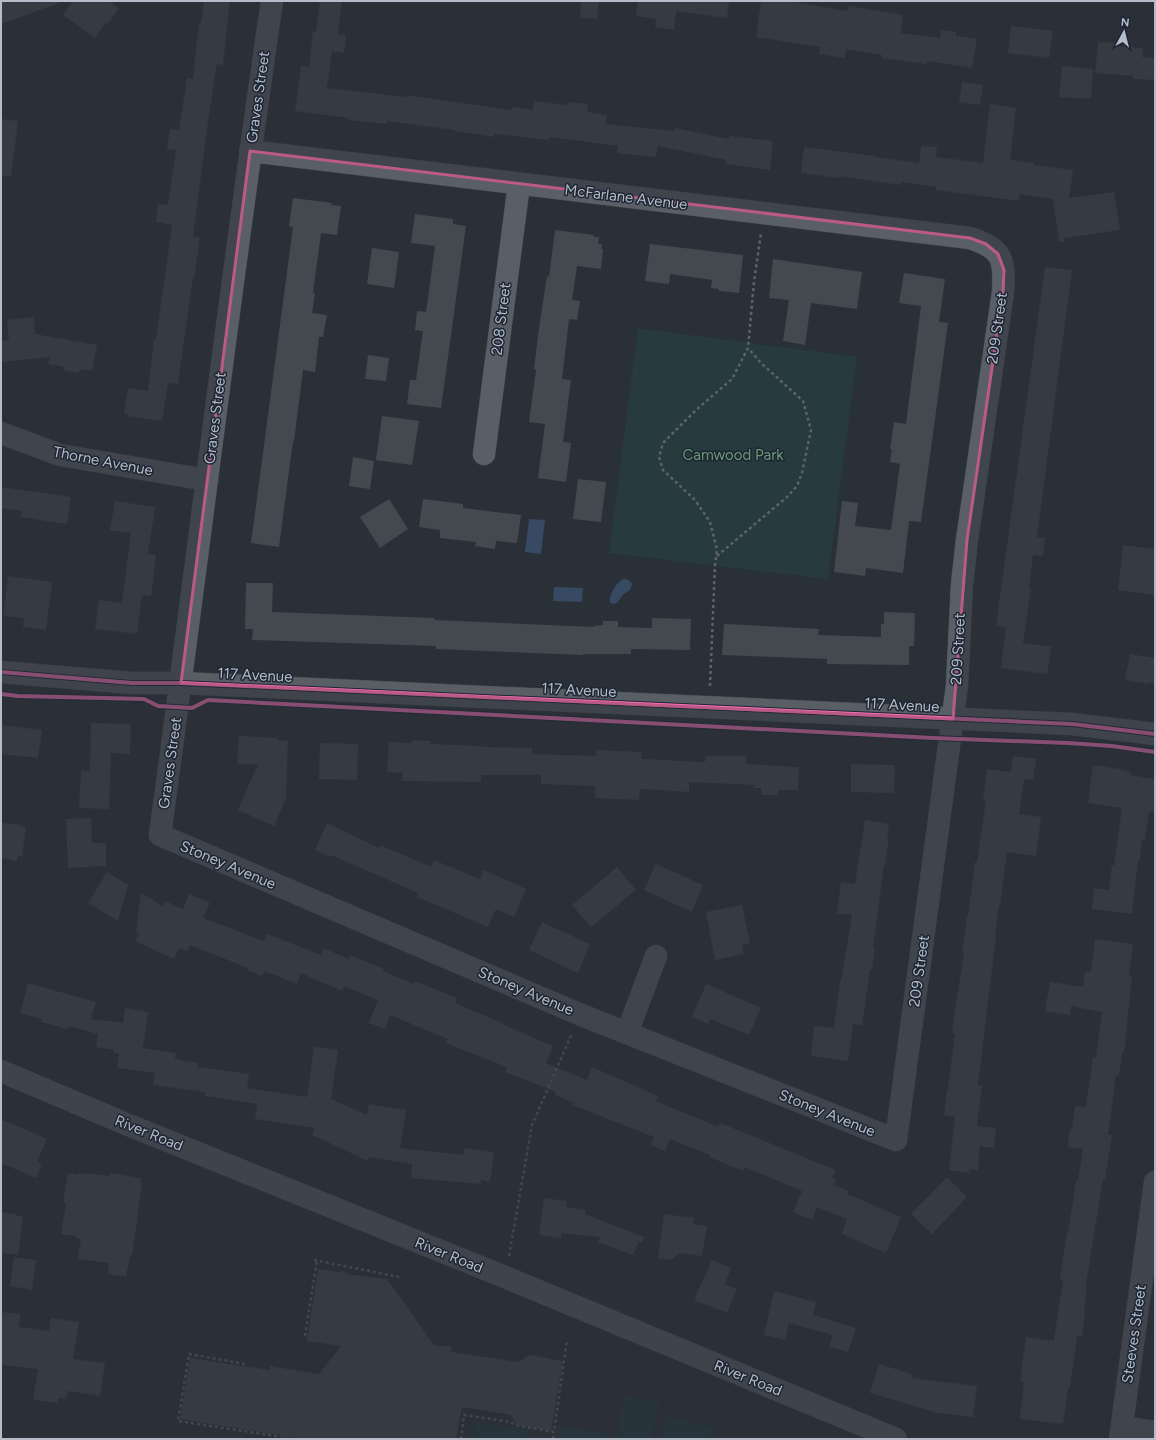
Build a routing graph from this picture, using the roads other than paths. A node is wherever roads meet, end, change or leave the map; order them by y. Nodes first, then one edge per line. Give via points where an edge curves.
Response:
1 (272, 1) edge
2 (250, 151) junction
3 (519, 184) junction
4 (998, 254) joint
5 (1, 433) edge
6 (484, 454) dead end
7 (207, 480) junction
8 (1, 672) edge
9 (181, 683) junction
10 (953, 719) junction
11 (1155, 734) edge
12 (160, 835) joint
13 (656, 956) dead end
14 (627, 1034) junction
15 (1, 1071) edge
16 (896, 1140) joint
17 (1155, 1182) edge
18 (1155, 1432) edge
19 (1121, 1433) edge
20 (896, 1439) edge

1 - 2 street, Graves Street
2 - 3 street, McFarlane Avenue
2 - 7 street, Graves Street
3 - 4 street, McFarlane Avenue via 970,238 986,244
3 - 6 street, 208 Street
4 - 10 street, 209 Street via 1004,270 1003,292 967,540
5 - 7 street, Thorne Avenue via 60,455
7 - 9 street, Graves Street
8 - 9 street, 117 Avenue via 132,684
9 - 10 street, 117 Avenue
9 - 12 street, Graves Street
10 - 11 street, 117 Avenue via 1072,724
10 - 16 street, 209 Street
12 - 14 street, Stoney Avenue
13 - 14 street
14 - 16 street, Stoney Avenue
15 - 20 street, River Road
17 - 19 street, Steeves Street
18 - 19 street

